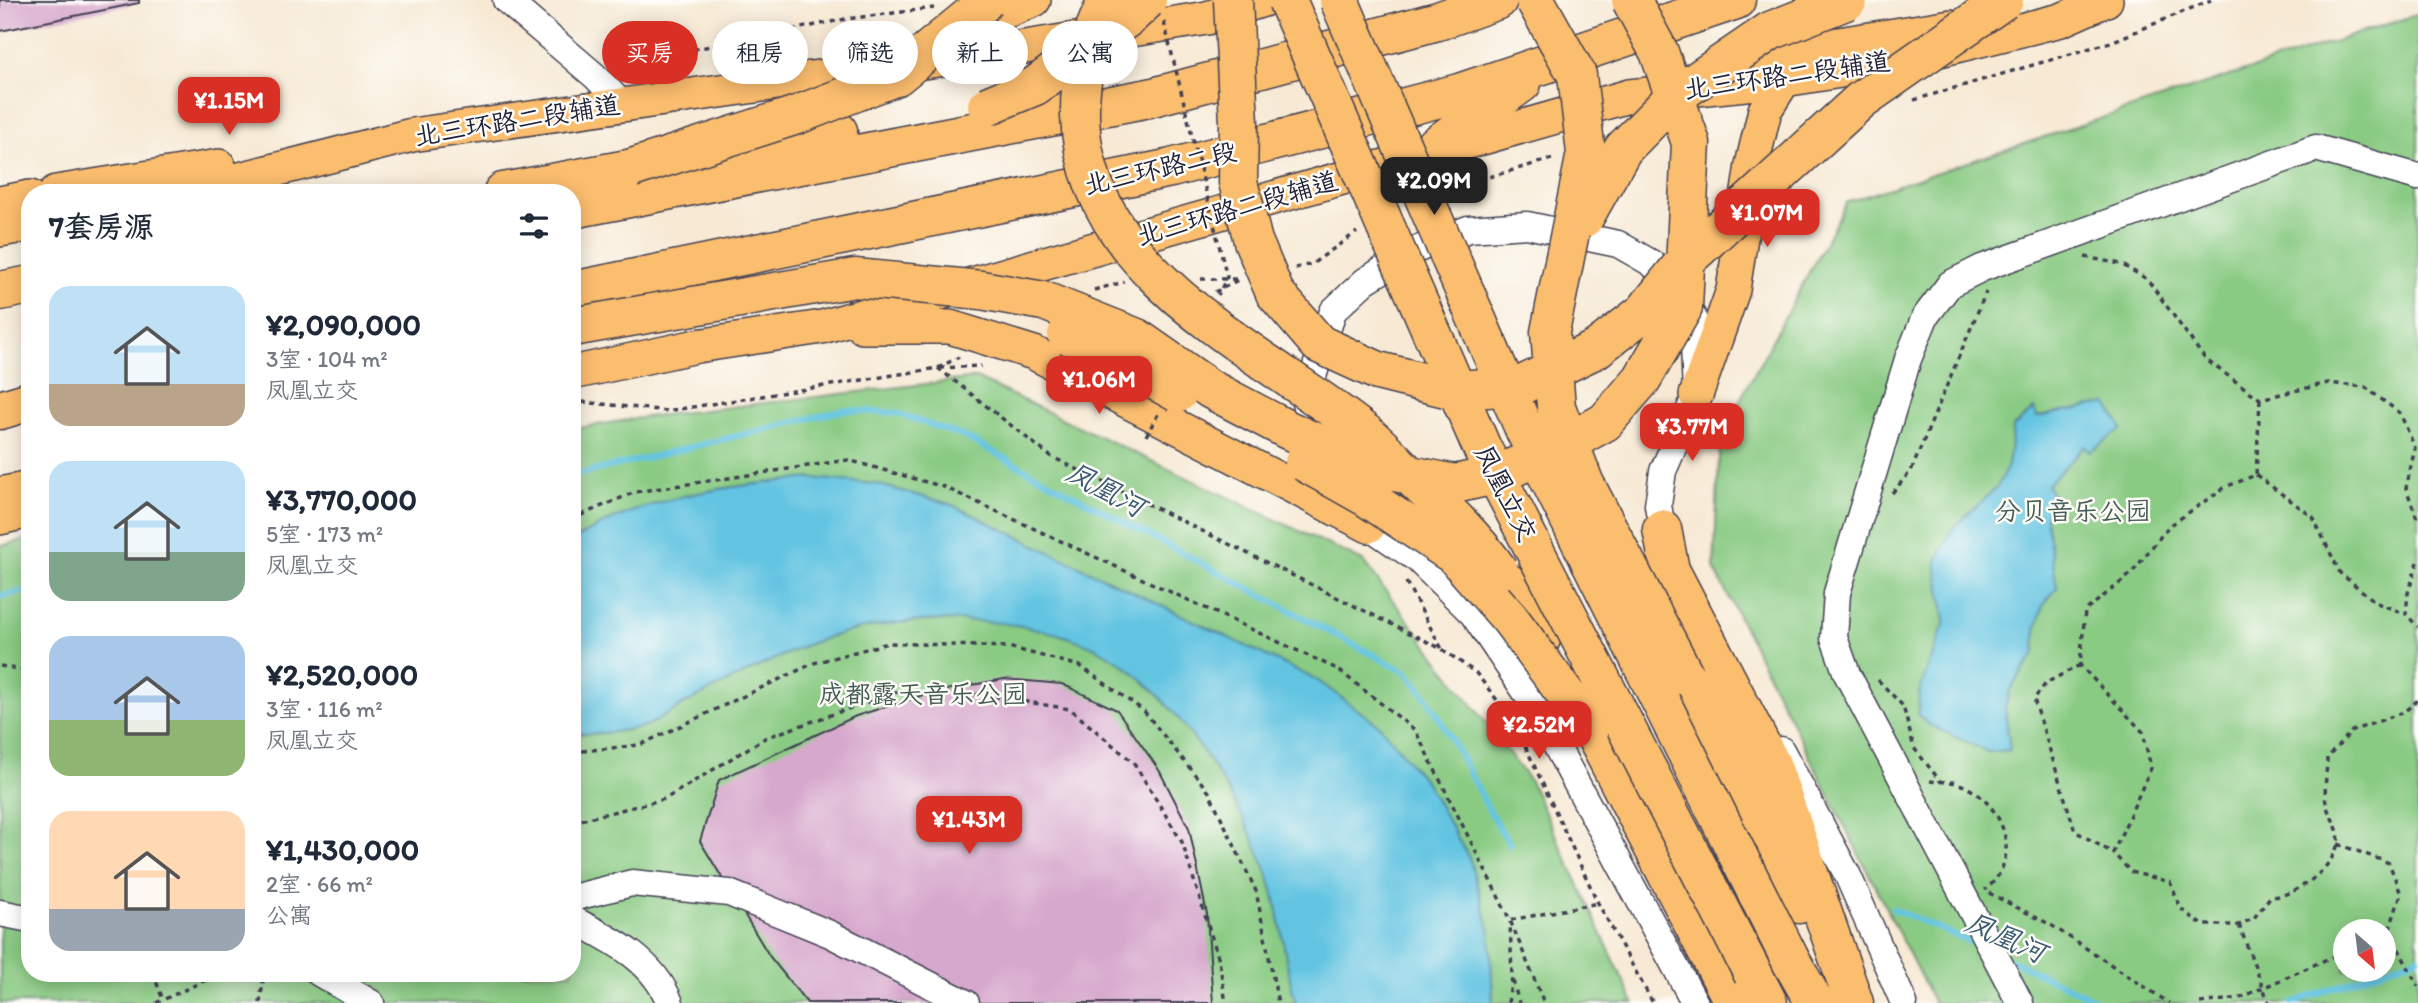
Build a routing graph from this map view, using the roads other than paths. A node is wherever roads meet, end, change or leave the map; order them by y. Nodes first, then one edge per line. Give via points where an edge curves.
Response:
1 (506, 0) edge
2 (986, 0) edge
3 (1034, 0) edge
4 (1108, 0) edge
5 (1233, 0) edge
6 (1263, 0) edge
7 (1287, 0) edge
8 (1339, 0) edge
9 (1498, 0) edge
10 (1535, 0) edge
11 (1631, 0) edge
12 (1736, 0) edge
13 (1848, 0) edge
14 (2004, 0) edge
15 (2064, 0) edge
16 (2106, 0) edge
17 (1155, 10) edge
18 (918, 48) edge
19 (918, 62) edge
20 (1551, 62) junction
21 (822, 75) edge
22 (1784, 80) junction
23 (1629, 96) junction
24 (622, 104) junction
25 (412, 135) junction
26 (1421, 156) junction
27 (632, 168) junction
28 (2418, 177) edge
29 (106, 184) edge
30 (220, 184) edge
31 (581, 192) edge
32 (581, 192) edge
33 (21, 199) edge
34 (0, 203) edge
35 (21, 226) edge
36 (0, 230) edge
37 (1564, 253) junction
38 (1686, 260) junction
39 (855, 278) junction
40 (21, 287) edge
41 (581, 289) edge
42 (0, 291) edge
43 (21, 314) edge
44 (0, 318) edge
45 (581, 325) edge
46 (822, 327) junction
47 (581, 371) edge
48 (1696, 395) junction
49 (21, 402) edge
50 (0, 408) edge
51 (21, 490) edge
52 (0, 494) edge
53 (21, 513) edge
54 (0, 518) edge
55 (1368, 526) junction
56 (1662, 530) junction
57 (1590, 727) junction
58 (581, 896) edge
59 (0, 913) edge
60 (21, 917) edge
61 (581, 924) edge
62 (335, 982) edge
63 (2015, 992) edge
64 (1736, 995) edge
65 (371, 1003) edge
66 (670, 1003) edge
67 (966, 1003) edge
68 (1815, 1003) edge
69 (1848, 1003) edge
70 (1854, 1003) edge
71 (1904, 1003) edge

1 - 24 street
2 - 27 highway, bridge via 897,76 797,115
3 - 18 main road
4 - 57 highway, bridge via 1098,19 1079,89 1081,147 1102,205 1136,258 1178,297 1364,432 1482,546 1556,663
5 - 38 highway, bridge via 1238,182 1253,241 1275,293 1319,344 1378,371 1454,390 1520,386 1596,348 1644,312
6 - 19 main road, 北三环路二段辅道 via 1207,18
7 - 64 highway, 凤凰立交, bridge via 1482,448
8 - 68 highway, 凤凰立交, bridge via 1524,431
9 - 32 highway via 1438,21 1149,98
10 - 37 highway, bridge via 1577,75 1586,153
11 - 38 highway, bridge via 1659,52 1691,143
12 - 20 highway, 北三环路二段
13 - 37 highway, bridge via 1770,31 1675,96 1623,149
14 - 38 highway, bridge via 1861,100
15 - 23 main road via 1918,33 1801,50
16 - 22 main road, 北三环路二段辅道 via 2061,20 1879,65
17 - 27 highway, bridge via 1130,16 1035,86 987,106
20 - 26 highway
20 - 41 highway, 北三环路二段 via 1459,93 1171,168
21 - 24 main road, 北三环路二段辅道
22 - 23 main road, 北三环路二段辅道
22 - 48 main road via 1765,110 1732,290
23 - 26 main road, 北三环路二段辅道
24 - 25 main road, 北三环路二段辅道
25 - 29 main road
25 - 30 main road, 北三环路二段辅道
26 - 46 main road, 北三环路二段辅道
27 - 31 highway
28 - 63 street via 2316,148 1982,268 1950,284 1925,317 1837,593 1834,638 1847,674 1906,789 1974,902
33 - 34 main road
35 - 36 main road
37 - 69 highway, bridge via 1550,332 1556,407 1584,482
38 - 39 highway, bridge via 1683,308 1642,379 1605,422 1552,451 1455,484 1370,467 1210,390 1137,338 1044,301
39 - 45 highway, bridge
39 - 57 highway, bridge via 1009,316 1083,341 1366,497 1455,556 1510,619
40 - 42 highway
43 - 44 highway
46 - 47 main road, 北三环路二段辅道 via 697,346
46 - 55 main road via 950,327 1034,353
48 - 55 street via 1693,317 1653,264 1618,244 1527,225 1468,229 1412,251 1365,281 1333,311 1305,403 1311,429
48 - 56 street via 1663,471 1658,505
49 - 50 highway
51 - 52 main road
53 - 54 main road
55 - 64 street via 1416,559 1473,614
56 - 70 highway via 1670,570 1771,764
56 - 71 street via 1848,876
57 - 64 highway
58 - 67 street via 632,883 729,893 830,934
59 - 60 street
61 - 66 street via 621,945 661,980
62 - 65 street

